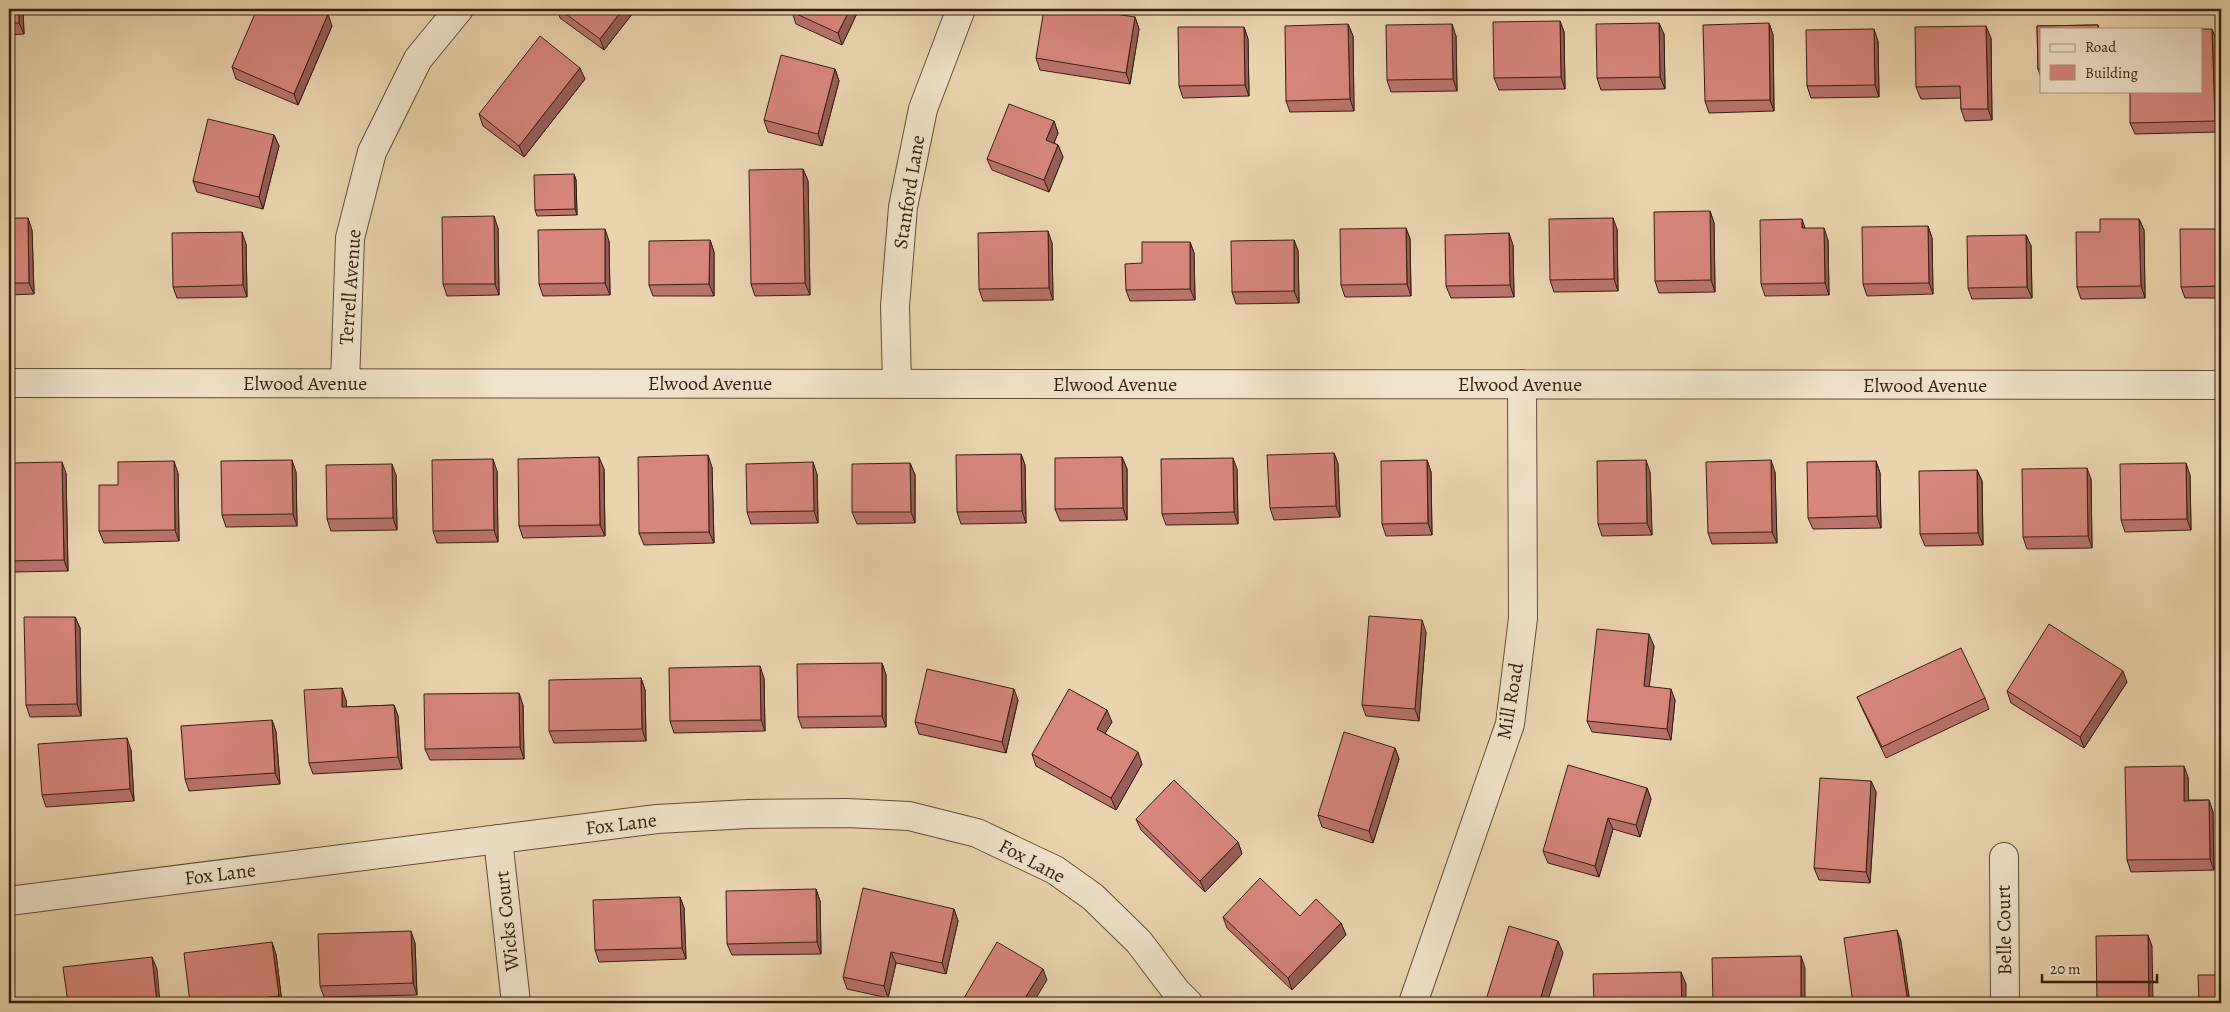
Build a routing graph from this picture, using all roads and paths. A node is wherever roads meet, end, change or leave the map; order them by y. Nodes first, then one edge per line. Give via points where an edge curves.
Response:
1 (459, 9) edge
2 (961, 9) edge
3 (345, 382) junction
4 (9, 383) edge
5 (897, 383) junction
6 (1522, 384) junction
7 (2221, 385) edge
8 (498, 839) junction
9 (2004, 857) dead end
10 (9, 901) edge
11 (1177, 999) edge
12 (516, 1003) edge
13 (1413, 1003) edge
14 (2005, 1003) edge

1 - 3 street, Terrell Avenue via 418,59 372,152 350,238
2 - 5 street, Stanford Lane via 923,109 903,207 895,306
3 - 4 street, Elwood Avenue
3 - 5 street, Elwood Avenue
5 - 6 street, Elwood Avenue
6 - 7 street, Elwood Avenue
6 - 13 street, Mill Road via 1523,618 1510,724
8 - 10 street, Fox Lane
8 - 11 street, Fox Lane via 657,819 748,814 909,816 977,833 1055,870 1093,898 1133,936
8 - 12 street, Wicks Court
9 - 14 street, Belle Court

